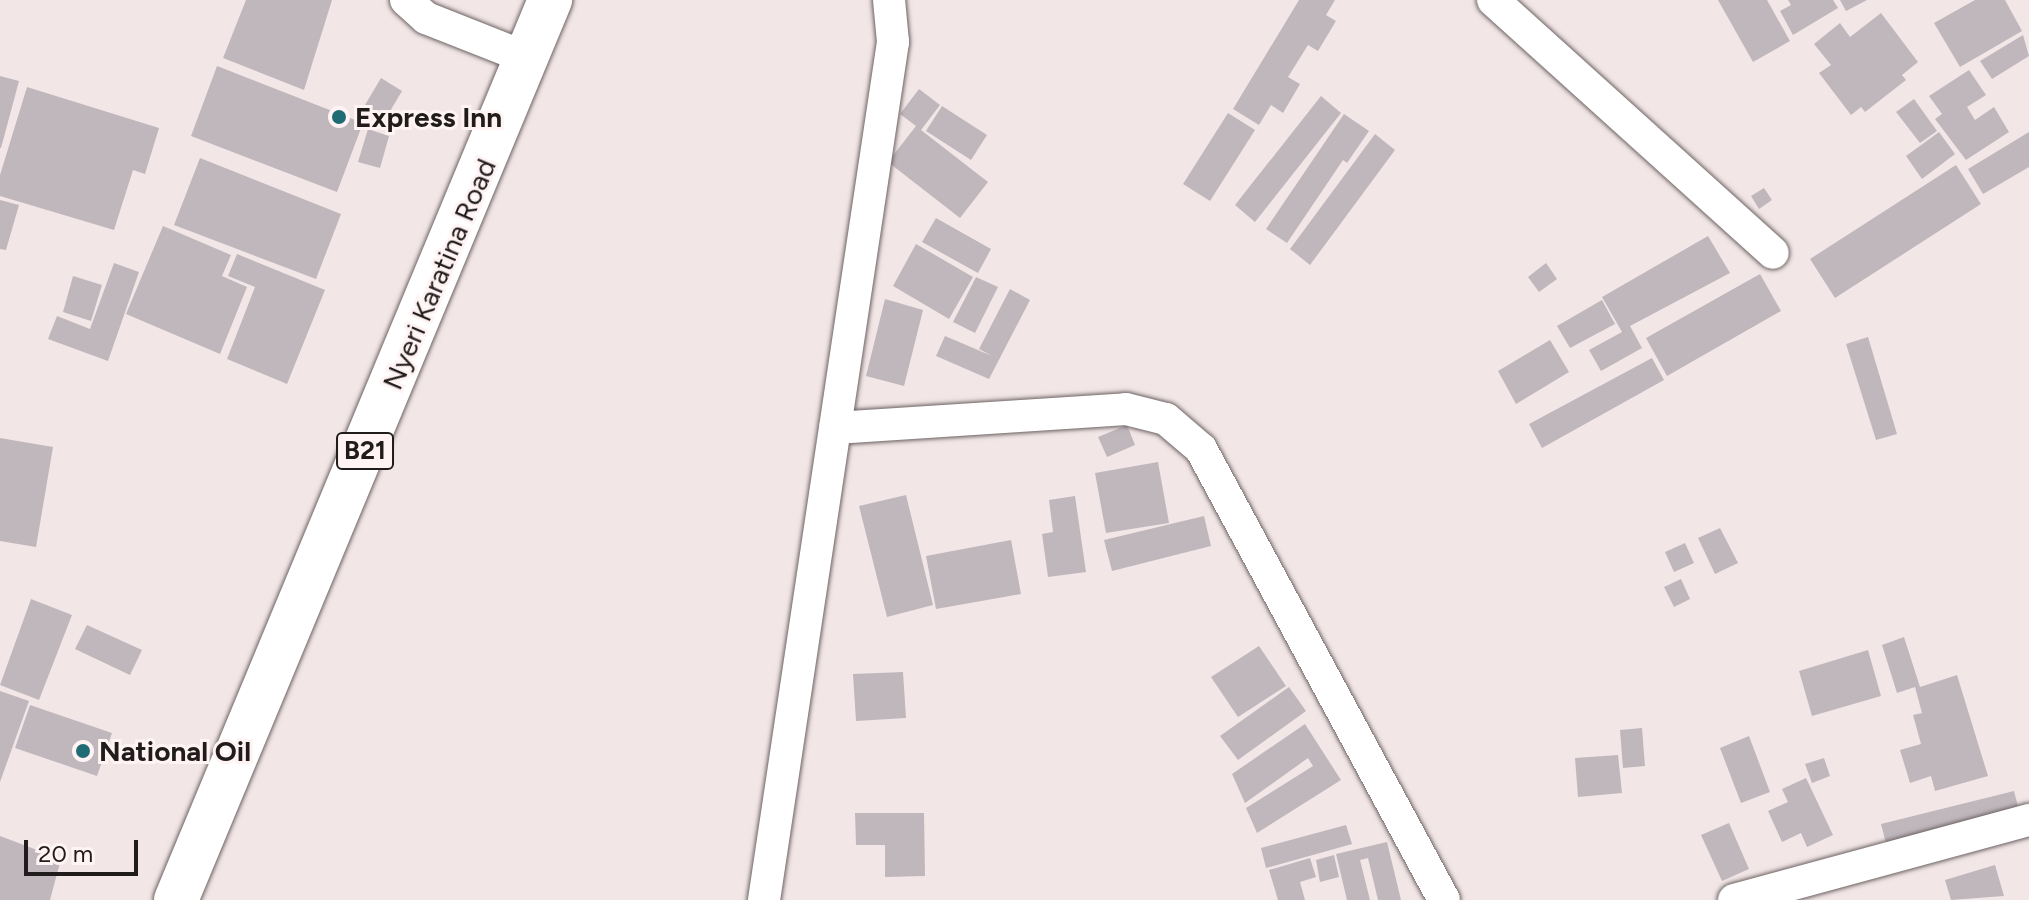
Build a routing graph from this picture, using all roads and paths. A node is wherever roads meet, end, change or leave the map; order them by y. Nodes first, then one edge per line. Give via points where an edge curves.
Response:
1 (406, 0) edge
2 (550, 0) edge
3 (889, 0) edge
4 (1493, 0) edge
5 (530, 59) junction
6 (1773, 253) dead end
7 (835, 428) junction
8 (2029, 820) edge
9 (176, 900) edge
10 (764, 900) edge
11 (1444, 900) edge
12 (1734, 900) edge

1 - 5 street via 426,18
2 - 5 highway, Nyeri Karatina Road / B21
3 - 7 street via 893,42
4 - 6 street
5 - 9 highway, Nyeri Karatina Road / B21
7 - 10 street
7 - 11 street via 1126,409 1166,419 1201,449
8 - 12 street

